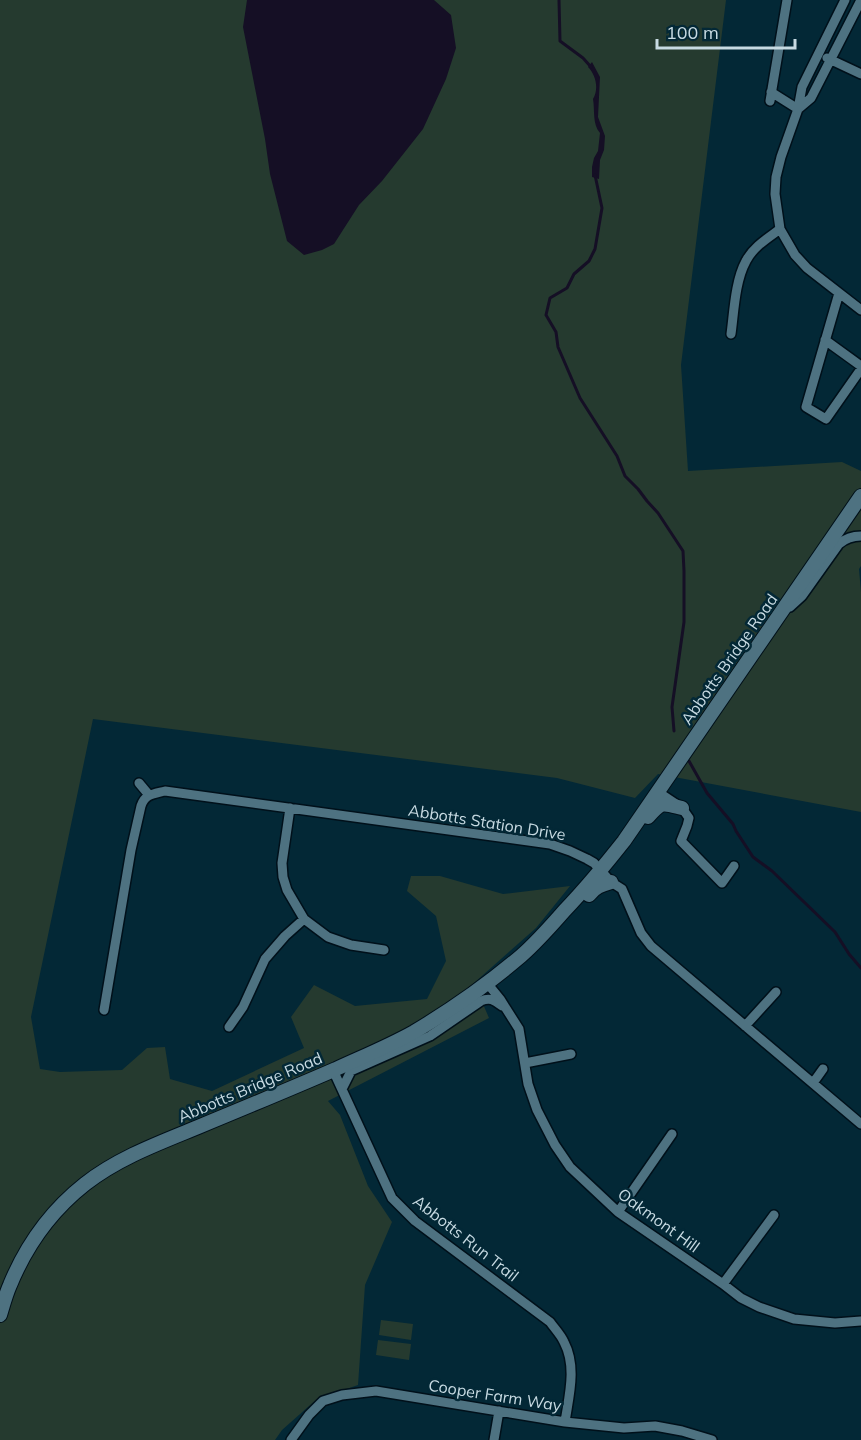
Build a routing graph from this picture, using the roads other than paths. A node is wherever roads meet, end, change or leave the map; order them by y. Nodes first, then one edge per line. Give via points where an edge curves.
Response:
1 (787, 0) edge
2 (845, 0) edge
3 (861, 0) edge
4 (837, 16) junction
5 (850, 22) junction
6 (819, 55) junction
7 (831, 60) junction
8 (861, 74) edge
9 (798, 109) junction
10 (780, 229) junction
11 (839, 293) junction
12 (861, 310) edge
13 (731, 334) dead end
14 (825, 340) junction
15 (861, 367) edge
16 (861, 496) edge
17 (861, 536) edge
18 (778, 619) junction
19 (666, 780) junction
20 (139, 783) dead end
21 (658, 792) junction
22 (148, 795) junction
23 (290, 808) junction
24 (682, 808) junction
25 (624, 841) junction
26 (734, 866) dead end
27 (601, 871) junction
28 (611, 882) junction
29 (304, 919) junction
30 (552, 924) junction
31 (384, 950) dead end
32 (487, 983) junction
33 (776, 992) dead end
34 (104, 1010) dead end
35 (508, 1011) junction
36 (745, 1026) junction
37 (229, 1027) dead end
38 (571, 1054) dead end
39 (525, 1063) junction
40 (823, 1068) dead end
41 (333, 1070) junction
42 (813, 1083) junction
43 (342, 1089) junction
44 (861, 1124) edge
45 (672, 1134) dead end
46 (618, 1212) junction
47 (774, 1215) dead end
48 (723, 1284) junction
49 (0, 1315) edge
50 (861, 1322) edge
51 (499, 1411) junction
52 (566, 1422) junction
53 (624, 1428) junction
54 (291, 1440) edge
55 (494, 1440) edge
56 (626, 1440) edge
57 (712, 1440) edge

1 - 9 street via 771,96
2 - 4 street
3 - 5 street
4 - 5 street
4 - 6 street
5 - 7 street
6 - 7 street
6 - 9 street via 802,87
7 - 8 street
7 - 9 street via 811,99
9 - 10 street via 776,177
10 - 11 street via 795,255
10 - 13 street via 746,261 739,280
11 - 12 street
11 - 14 street
14 - 15 street
14 - 15 street via 806,407 826,419
16 - 18 main road, Abbotts Bridge Road
17 - 18 street via 839,544 802,596
18 - 19 main road, Abbotts Bridge Road
19 - 21 main road, Abbotts Bridge Road
19 - 24 street via 670,797
20 - 22 street
21 - 24 street
21 - 25 main road, Abbotts Bridge Road
22 - 23 street, Abbotts Station Drive via 165,791
22 - 34 street via 141,806 131,849
23 - 27 street, Abbotts Station Drive via 550,844 588,859
23 - 29 street via 282,863 287,890
24 - 25 main road, Abbotts Bridge Road via 659,805 632,840
24 - 26 street via 689,818 681,841 722,883
25 - 27 main road, Abbotts Bridge Road
27 - 28 street, Abbotts Station Drive
27 - 30 main road, Abbotts Bridge Road
28 - 30 main road, Abbotts Bridge Road via 595,888 565,923
28 - 36 street, Abbotts Station Drive via 622,890 651,946
29 - 31 street via 328,937
29 - 37 street via 266,959
30 - 32 main road, Abbotts Bridge Road
32 - 35 street, Oakmont Hill
32 - 41 main road, Abbotts Bridge Road via 412,1033
33 - 36 street
35 - 39 street, Oakmont Hill via 519,1029
35 - 43 street via 487,998 430,1036 351,1071
36 - 42 street, Abbotts Station Drive
38 - 39 street
39 - 46 street, Oakmont Hill via 537,1110 555,1145 570,1167
40 - 42 street
41 - 43 street, Abbotts Run Trail
41 - 49 main road, Abbotts Bridge Road via 154,1145 110,1166 84,1185 64,1202 24,1254
42 - 44 street, Abbotts Station Drive
43 - 52 street, Abbotts Run Trail via 392,1198 415,1221 550,1322 564,1340 572,1372
45 - 46 street
46 - 48 street, Oakmont Hill
47 - 48 street
48 - 50 street, Oakmont Hill via 774,1314 835,1323
51 - 52 street, Cooper Farm Way
51 - 54 street, Cooper Farm Way via 376,1391 342,1395 323,1401
51 - 55 street
52 - 53 street, Cooper Farm Way
53 - 56 street
53 - 57 street, Cooper Farm Way via 655,1426

